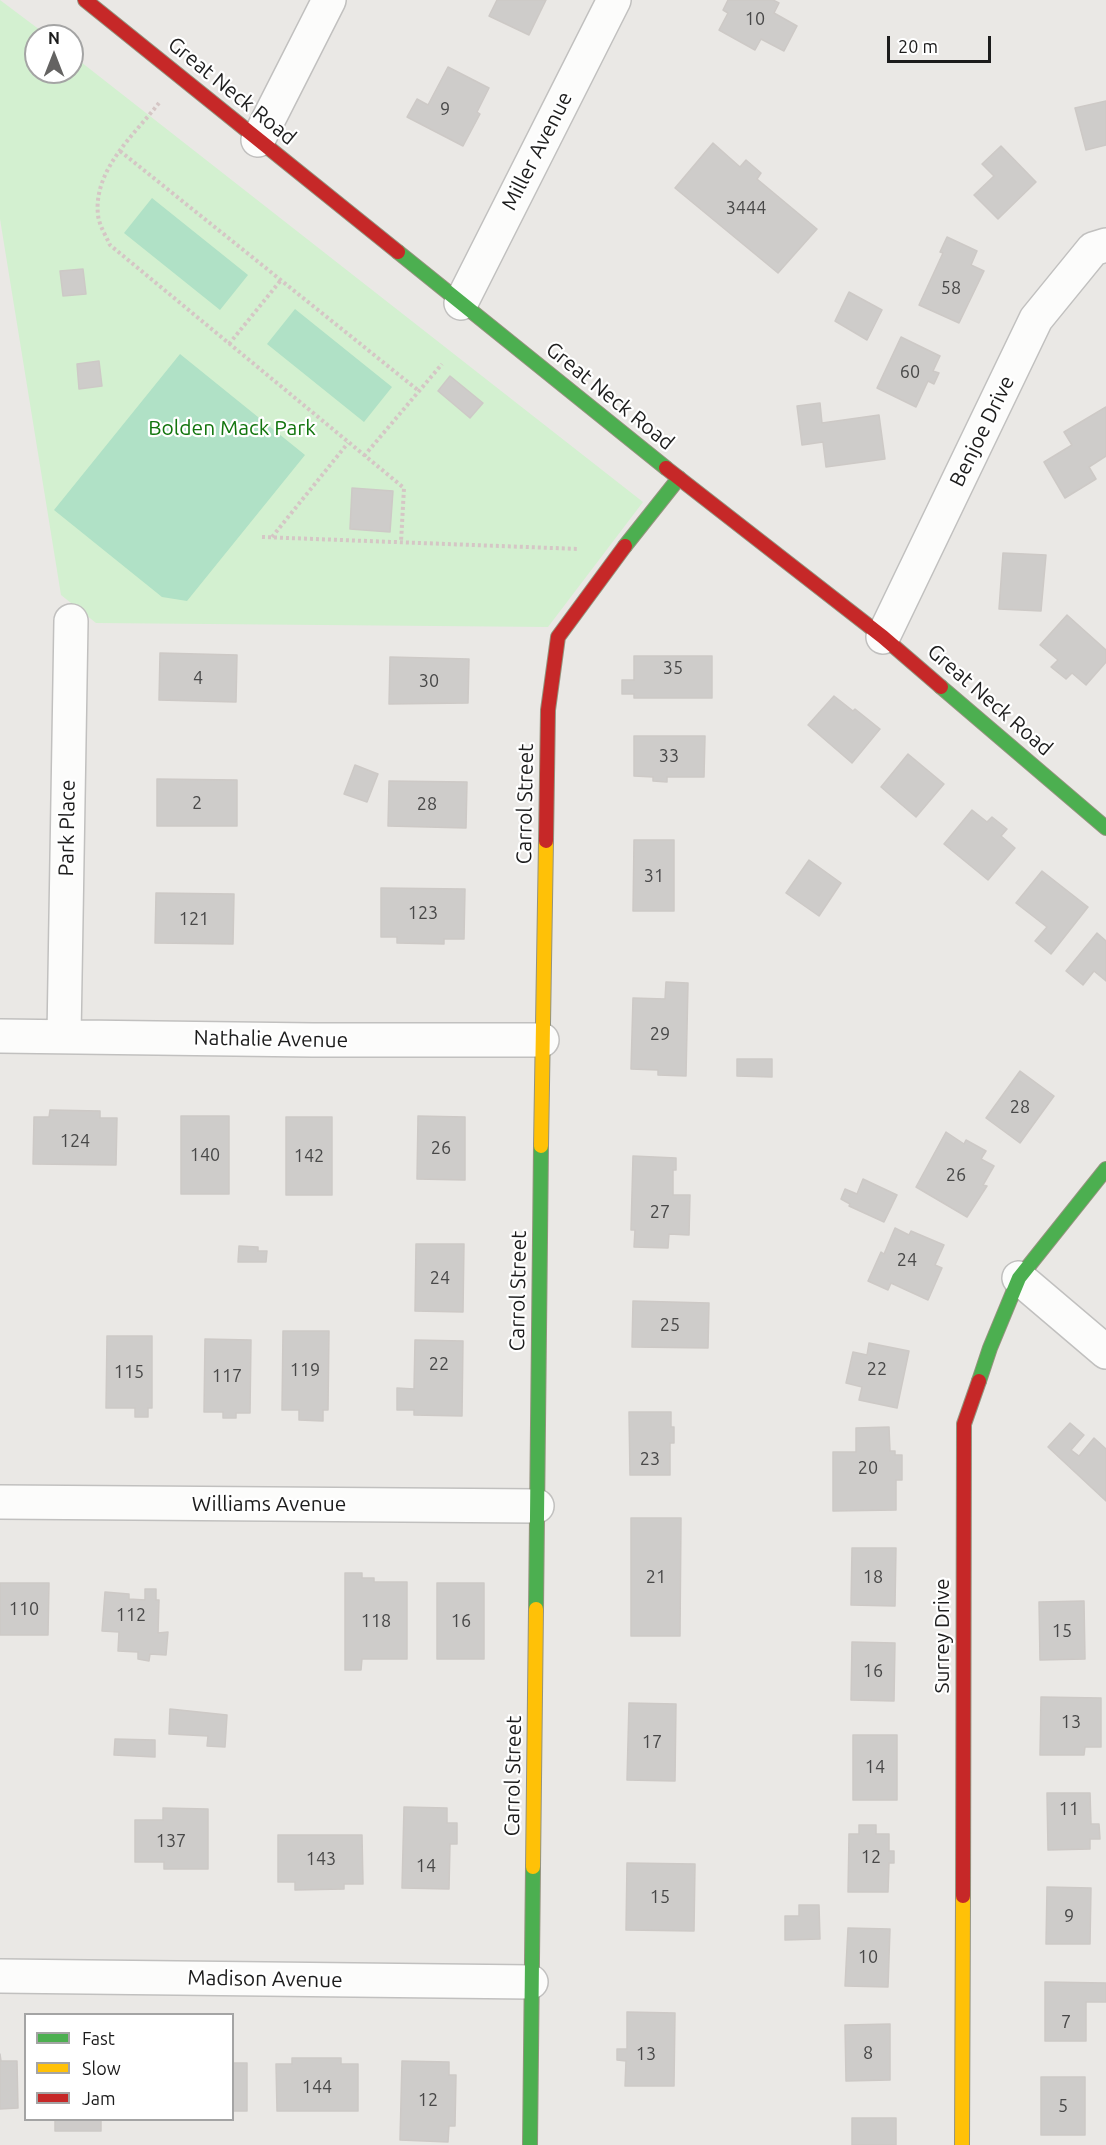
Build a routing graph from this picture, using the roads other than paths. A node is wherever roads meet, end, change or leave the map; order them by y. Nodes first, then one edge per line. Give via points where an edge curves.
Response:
1 (85, 0) edge
2 (329, 0) edge
3 (614, 0) edge
4 (258, 140) junction
5 (1102, 254) edge
6 (461, 303) junction
7 (679, 478) junction
8 (71, 621) dead end
9 (883, 637) junction
10 (1106, 828) edge
11 (0, 1036) edge
12 (64, 1036) junction
13 (542, 1040) junction
14 (1106, 1169) edge
15 (1019, 1278) junction
16 (1106, 1352) edge
17 (0, 1502) edge
18 (537, 1506) junction
19 (0, 1976) edge
20 (531, 1982) junction
21 (530, 2145) edge
22 (962, 2145) edge

1 - 4 street, Great Neck Road
2 - 4 street
3 - 6 street, Miller Avenue
4 - 6 street, Great Neck Road
5 - 9 street, Benjoe Drive via 1036,320
6 - 7 street, Great Neck Road
7 - 9 street, Great Neck Road
7 - 13 street, Carrol Street via 558,637 548,710
8 - 12 street, Park Place
9 - 10 street, Great Neck Road
11 - 12 street, Nathalie Avenue
12 - 13 street, Nathalie Avenue
13 - 18 street, Carrol Street
14 - 15 street, Surrey Drive
15 - 16 street
15 - 22 street, Surrey Drive via 964,1424
17 - 18 street, Williams Avenue
18 - 20 street, Carrol Street
19 - 20 street, Madison Avenue
20 - 21 street, Carrol Street

